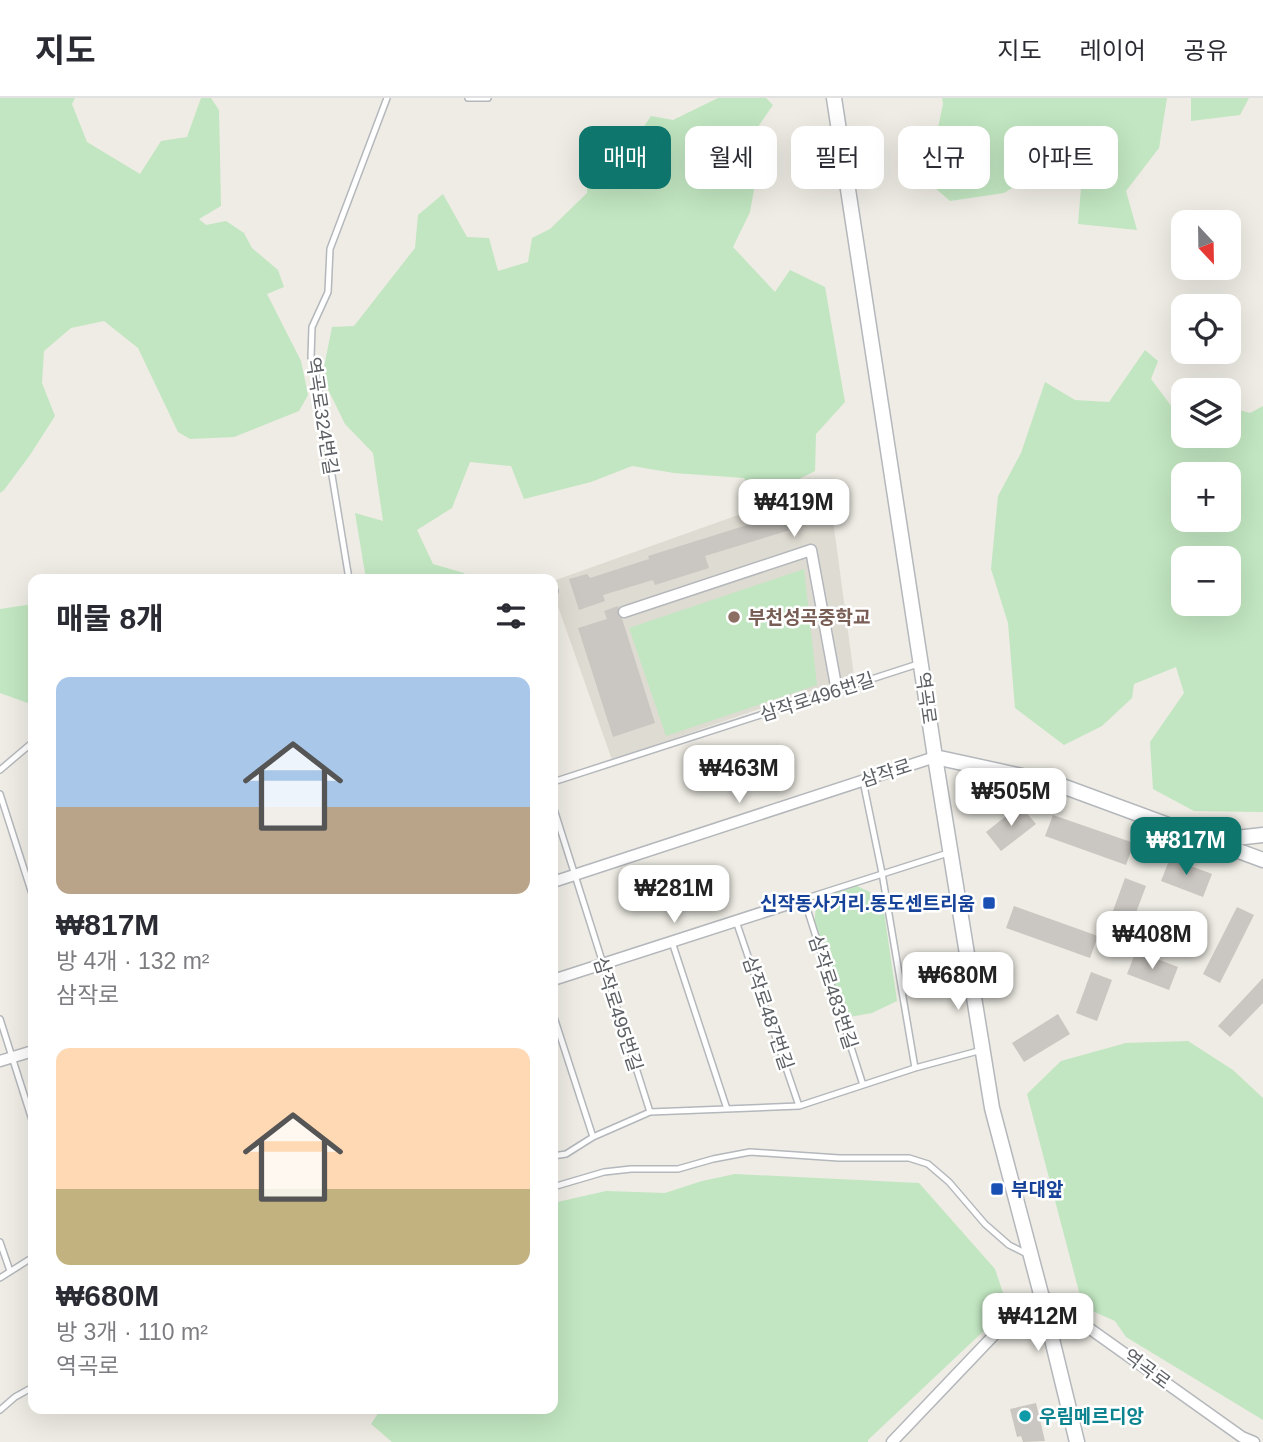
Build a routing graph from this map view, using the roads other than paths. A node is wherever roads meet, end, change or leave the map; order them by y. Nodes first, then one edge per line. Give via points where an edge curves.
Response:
1 (387, 98) edge
2 (468, 98) edge
3 (488, 98) edge
4 (834, 98) edge
5 (348, 574) edge
6 (624, 612) dead end
7 (921, 663) junction
8 (836, 691) junction
9 (28, 746) edge
10 (935, 757) junction
11 (0, 770) edge
12 (558, 780) edge
13 (863, 781) junction
14 (0, 794) edge
15 (558, 822) edge
16 (1263, 835) edge
17 (1213, 841) junction
18 (951, 852) junction
19 (1263, 860) edge
20 (882, 873) junction
21 (574, 875) junction
22 (558, 880) edge
23 (28, 881) edge
24 (804, 899) junction
25 (736, 920) junction
26 (671, 942) junction
27 (603, 964) junction
28 (558, 978) edge
29 (0, 1019) edge
30 (558, 1029) edge
31 (982, 1050) junction
32 (28, 1052) edge
33 (13, 1057) junction
34 (0, 1061) edge
35 (915, 1068) junction
36 (863, 1085) junction
37 (28, 1106) edge
38 (799, 1106) junction
39 (726, 1109) junction
40 (650, 1112) junction
41 (593, 1137) junction
42 (558, 1155) edge
43 (558, 1185) edge
44 (0, 1242) edge
45 (1031, 1256) junction
46 (28, 1260) edge
47 (10, 1270) junction
48 (0, 1278) edge
49 (1041, 1294) junction
50 (28, 1390) edge
51 (0, 1410) edge
52 (892, 1442) edge
53 (1077, 1442) edge
54 (1254, 1442) edge

1 - 5 lane, 역곡로324번길 via 330,249 328,292 312,327 311,356
2 - 3 lane
4 - 7 street, 역곡로
6 - 8 street via 811,550
7 - 8 lane, 삼작로496번길
7 - 10 street, 역곡로
8 - 12 lane, 삼작로496번길
9 - 11 lane
10 - 13 street, 삼작로
10 - 17 street, 삼작로 via 1065,787
10 - 18 street, 역곡로
13 - 20 lane
13 - 21 street, 삼작로
14 - 23 lane
15 - 21 lane
16 - 17 street, 삼작로
17 - 19 street
18 - 20 lane
18 - 31 street, 역곡로
20 - 24 lane
20 - 35 lane
21 - 22 street, 삼작로
21 - 27 lane, 삼작로495번길
24 - 25 street
24 - 36 lane, 삼작로483번길
25 - 26 street
25 - 38 lane, 삼작로487번길
26 - 27 street
26 - 39 lane
27 - 28 street
27 - 40 lane, 삼작로495번길
29 - 33 lane
30 - 41 lane
31 - 35 lane
31 - 45 street, 역곡로 via 992,1108
32 - 33 street
33 - 34 street
33 - 37 lane
35 - 36 lane
36 - 38 lane
38 - 39 lane
39 - 40 lane
40 - 41 lane
41 - 42 lane
43 - 45 lane via 604,1172 678,1169 750,1152 909,1158 934,1168 985,1224 1009,1245
44 - 47 lane
45 - 49 street, 역곡로
46 - 47 lane
47 - 48 lane
49 - 52 street via 1016,1313
49 - 53 street, 역곡로
49 - 54 street, 역곡로
50 - 51 lane

